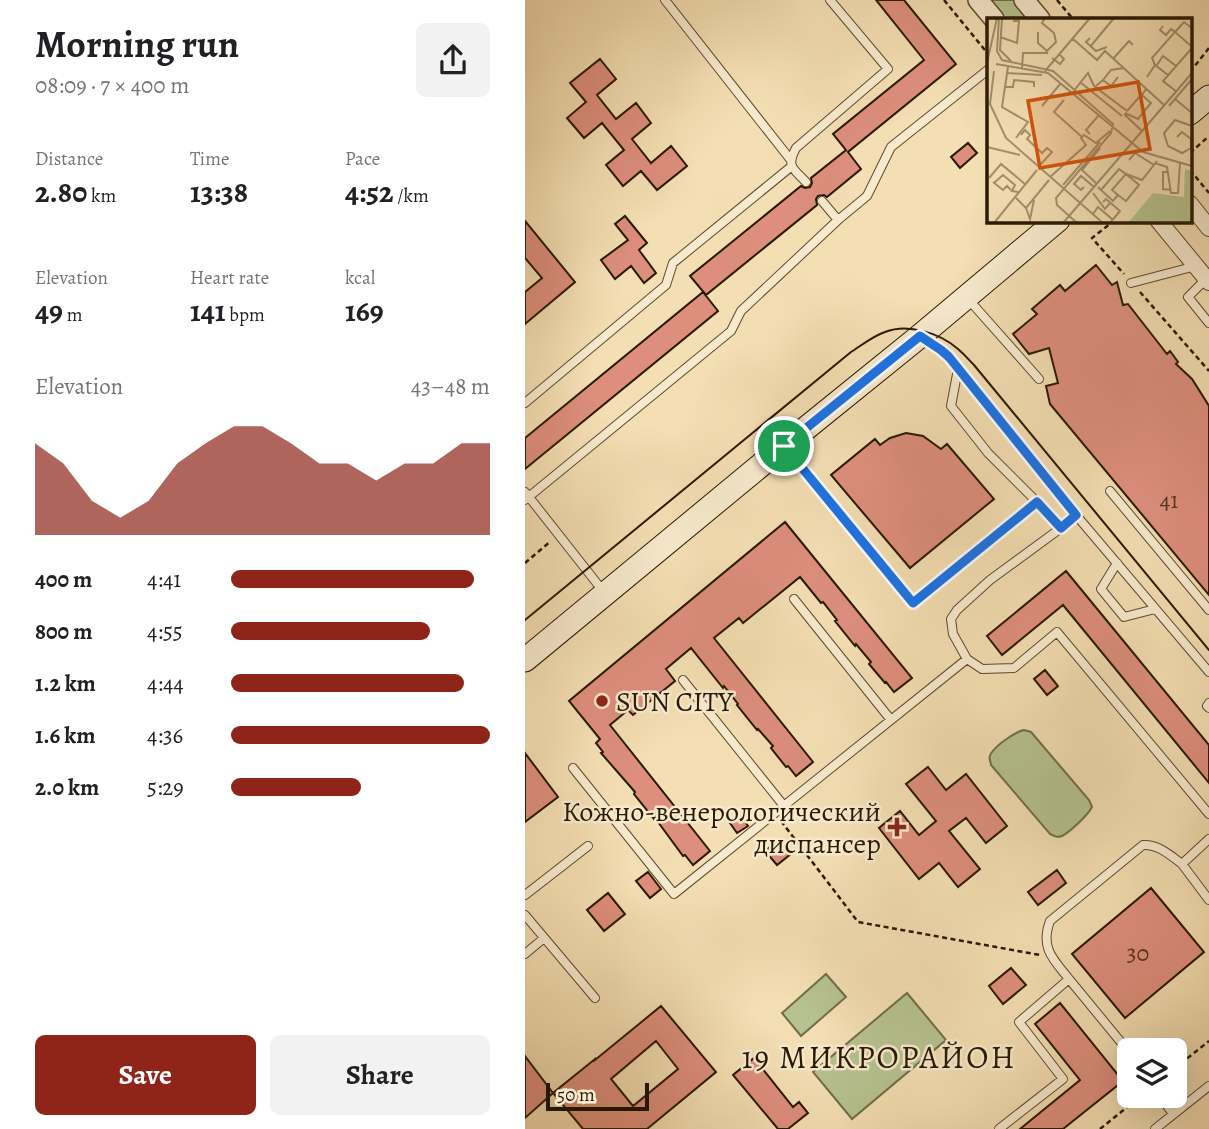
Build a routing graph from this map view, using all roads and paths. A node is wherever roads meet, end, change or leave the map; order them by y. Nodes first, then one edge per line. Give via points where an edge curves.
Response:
1 (665, 0) edge
2 (830, 0) edge
3 (944, 0) edge
4 (978, 0) edge
5 (1024, 0) edge
6 (1057, 0) edge
7 (993, 18) edge
8 (1039, 18) edge
9 (1072, 18) edge
10 (1209, 48) edge
11 (987, 53) edge
12 (1191, 70) edge
13 (987, 71) edge
14 (1209, 97) edge
15 (1191, 112) edge
16 (1209, 136) edge
17 (1191, 152) edge
18 (791, 162) junction
19 (1191, 171) edge
20 (806, 182) dead end
21 (1209, 193) edge
22 (822, 201) dead end
23 (1191, 205) edge
24 (838, 220) junction
25 (1056, 222) edge
26 (1112, 222) edge
27 (1160, 222) edge
28 (1209, 228) edge
29 (1204, 276) edge
30 (1131, 282) junction
31 (967, 298) junction
32 (1209, 323) edge
33 (920, 336) junction
34 (958, 369) junction
35 (1209, 371) edge
36 (1038, 379) dead end
37 (525, 403) edge
38 (784, 446) junction
39 (1110, 491) dead end
40 (526, 496) edge
41 (1037, 502) junction
42 (1076, 515) junction
43 (1061, 528) junction
44 (558, 535) junction
45 (525, 563) edge
46 (1117, 563) junction
47 (605, 593) junction
48 (794, 598) dead end
49 (1155, 608) junction
50 (1209, 610) edge
51 (967, 659) junction
52 (525, 660) edge
53 (1209, 672) edge
54 (683, 680) dead end
55 (1209, 703) edge
56 (1209, 708) edge
57 (891, 720) junction
58 (573, 768) dead end
59 (784, 806) junction
60 (775, 813) junction
61 (1209, 814) edge
62 (1209, 839) edge
63 (588, 846) dead end
64 (1181, 863) junction
65 (525, 895) edge
66 (1209, 900) edge
67 (525, 915) edge
68 (544, 937) junction
69 (525, 954) edge
70 (1051, 957) junction
71 (1069, 979) junction
72 (595, 998) dead end
73 (1117, 1038) edge
74 (1209, 1041) edge
75 (1187, 1059) edge
76 (1209, 1086) edge
77 (1126, 1108) edge
78 (1169, 1108) edge
79 (1173, 1114) junction
80 (999, 1129) edge
81 (1100, 1129) edge
82 (1155, 1129) edge

1 - 18 lane
2 - 18 lane via 888,69 796,148
3 - 11 path
4 - 7 street
5 - 8 street
6 - 9 path
10 - 12 path
13 - 24 lane via 891,147 867,196
14 - 15 main road
16 - 17 path
18 - 20 lane
18 - 37 lane via 673,263 666,285
19 - 21 path
22 - 24 lane
23 - 28 street
24 - 40 lane via 741,311 731,331
25 - 31 main road
26 - 30 path via 1092,237
27 - 29 street
29 - 30 lane
29 - 32 lane via 1188,297
30 - 35 path
31 - 33 main road
31 - 36 lane
33 - 34 lane
33 - 38 main road
34 - 41 lane via 951,406 988,453
34 - 42 lane
38 - 41 lane via 913,603
38 - 47 main road
39 - 50 lane
40 - 44 lane
41 - 43 lane
42 - 43 lane
42 - 46 lane
43 - 51 lane via 957,610 951,619 953,634
44 - 45 path
44 - 47 lane
46 - 49 lane
46 - 49 lane via 1101,589 1124,617
47 - 52 main road
48 - 57 lane
49 - 53 lane
51 - 57 lane
51 - 61 lane via 982,669 1014,668 1057,632
54 - 59 lane
55 - 56 lane
57 - 59 lane
58 - 60 lane via 674,894
59 - 60 lane
60 - 70 path via 858,922
62 - 64 lane
63 - 65 lane
64 - 66 lane
64 - 70 lane via 1151,844 1143,845 1050,921 1045,943
67 - 68 lane
68 - 69 lane
68 - 72 lane
70 - 71 lane
71 - 73 lane
71 - 80 lane via 1019,1021 1063,1079
74 - 75 path
76 - 79 lane
77 - 81 path
78 - 79 lane
79 - 82 lane

